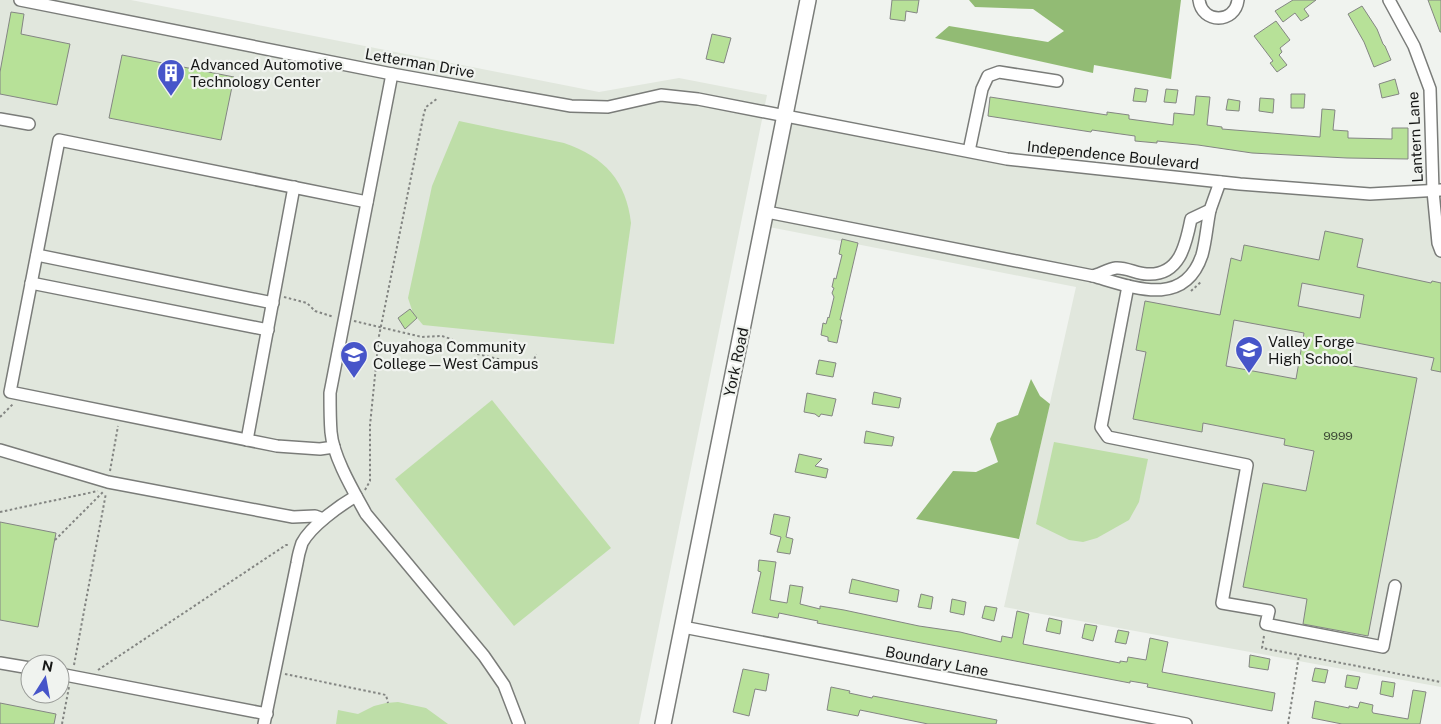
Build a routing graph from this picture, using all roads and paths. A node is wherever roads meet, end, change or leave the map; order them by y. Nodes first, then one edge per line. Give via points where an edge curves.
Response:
1 (20, 0) edge
2 (808, 0) edge
3 (1199, 0) edge
4 (1238, 0) edge
5 (1389, 0) edge
6 (392, 74) junction
7 (1057, 81) dead end
8 (438, 98) dead end
9 (786, 116) junction
10 (0, 119) edge
11 (28, 124) dead end
12 (969, 151) junction
13 (1220, 182) junction
14 (294, 187) junction
15 (1437, 190) edge
16 (367, 202) junction
17 (1210, 210) junction
18 (767, 212) junction
19 (1441, 251) edge
20 (37, 255) junction
21 (1093, 276) junction
22 (31, 283) junction
23 (1128, 286) junction
24 (293, 298) dead end
25 (273, 303) junction
26 (336, 318) dead end
27 (352, 321) dead end
28 (380, 328) junction
29 (268, 330) junction
30 (536, 354) dead end
31 (13, 404) dead end
32 (0, 417) edge
33 (119, 422) dead end
34 (247, 440) junction
35 (334, 447) junction
36 (0, 450) edge
37 (107, 485) junction
38 (356, 496) junction
39 (0, 512) edge
40 (323, 519) junction
41 (55, 540) dead end
42 (303, 543) junction
43 (1395, 586) dead end
44 (1266, 624) junction
45 (683, 627) junction
46 (1300, 655) junction
47 (70, 656) edge
48 (0, 663) edge
49 (20, 666) edge
50 (275, 672) junction
51 (70, 676) edge
52 (86, 678) junction
53 (1441, 682) edge
54 (388, 703) dead end
55 (64, 704) edge
56 (265, 719) edge
57 (62, 724) edge
58 (519, 724) edge
59 (663, 724) edge
60 (1186, 724) edge
61 (1288, 724) edge

1 - 6 street, Letterman Drive
2 - 9 main road, York Road
3 - 4 street via 1206,14 1218,19 1231,15
5 - 15 street, Lantern Lane via 1414,46 1430,89
6 - 9 street, Letterman Drive via 571,106 608,107 661,95
6 - 16 street
7 - 12 street via 999,72 988,76 982,88
8 - 28 path via 426,107 424,113
9 - 12 street, Independence Boulevard
9 - 18 main road, York Road
10 - 11 street
12 - 13 street, Independence Boulevard via 1007,159
13 - 15 street, Independence Boulevard via 1370,194
13 - 17 street
14 - 16 street
14 - 20 street via 59,140
14 - 25 street
15 - 19 street, Lantern Lane
16 - 35 street via 330,394
17 - 21 street via 1191,218 1183,251 1163,272 1147,274 1116,268
17 - 23 street via 1202,256 1180,285 1156,291
18 - 21 street
18 - 45 main road, York Road
20 - 22 street
20 - 25 street
21 - 23 street
22 - 29 street
22 - 34 street via 10,392
23 - 44 street via 1101,427 1108,437 1246,466 1222,603 1269,612
24 - 26 path via 307,303 315,311
25 - 29 street
27 - 28 path
28 - 30 path via 422,337 442,336 469,352 519,364 534,360
28 - 38 path via 370,425 370,481 365,491
29 - 34 street
31 - 32 path
33 - 37 path
34 - 35 street via 320,449
35 - 38 street
36 - 37 street
37 - 39 path
37 - 40 street via 293,517
37 - 41 path
37 - 47 path
38 - 40 street
38 - 58 street via 366,514 484,656 504,686
40 - 42 street
42 - 50 street via 296,562
42 - 52 path via 286,545
43 - 44 street via 1383,647
44 - 46 path via 1262,648
45 - 59 main road, York Road
45 - 60 street, Boundary Lane
46 - 53 path
46 - 61 path
48 - 49 street
50 - 54 path via 386,695
50 - 56 street
51 - 52 street
52 - 56 street
55 - 57 path

